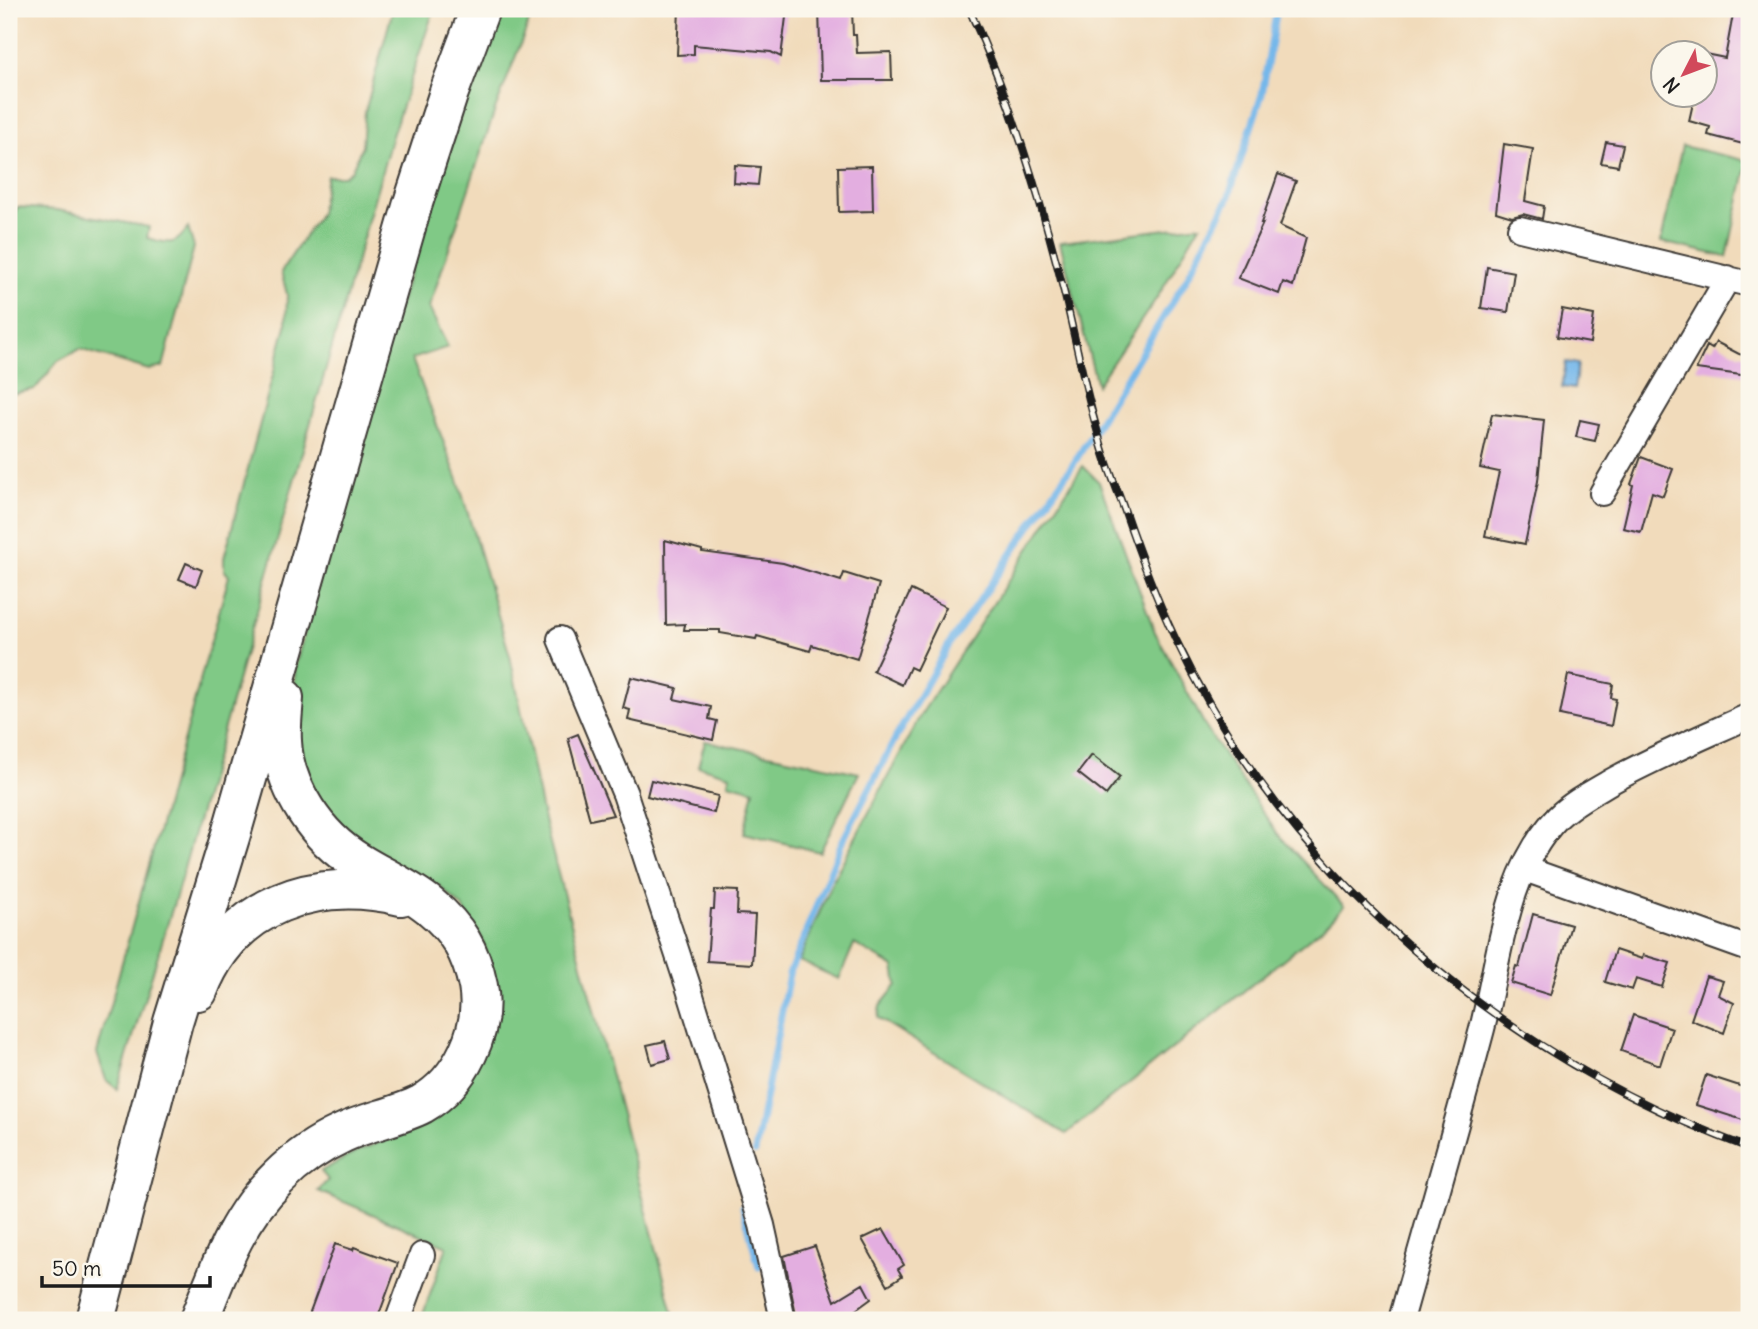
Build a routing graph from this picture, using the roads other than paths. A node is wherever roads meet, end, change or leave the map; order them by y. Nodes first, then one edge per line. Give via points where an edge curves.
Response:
1 (458, 9) edge
2 (480, 9) edge
3 (1520, 229) dead end
4 (1739, 281) edge
5 (331, 486) junction
6 (1602, 493) dead end
7 (560, 639) dead end
8 (1749, 716) edge
9 (1525, 869) junction
10 (424, 901) junction
11 (1749, 949) edge
12 (150, 1107) junction
13 (422, 1255) dead end
14 (73, 1320) edge
15 (95, 1320) edge
16 (199, 1320) edge
17 (398, 1320) edge
18 (783, 1320) edge
19 (1401, 1320) edge

1 - 12 highway via 371,290
2 - 5 highway via 413,203
3 - 4 street
4 - 6 street
5 - 10 highway via 313,590 285,687 282,741 287,769 312,820 331,842
5 - 12 highway
7 - 18 street via 625,794 684,973 762,1225
8 - 9 street via 1635,768 1576,803 1541,838
9 - 11 street
9 - 19 street via 1504,926 1482,1027
10 - 12 highway via 352,888 293,897 264,911 218,954 204,975
10 - 16 highway via 465,943 480,995 472,1041 462,1063 424,1103 343,1133 278,1178 260,1196 231,1241
12 - 14 highway
12 - 15 highway
13 - 17 street

